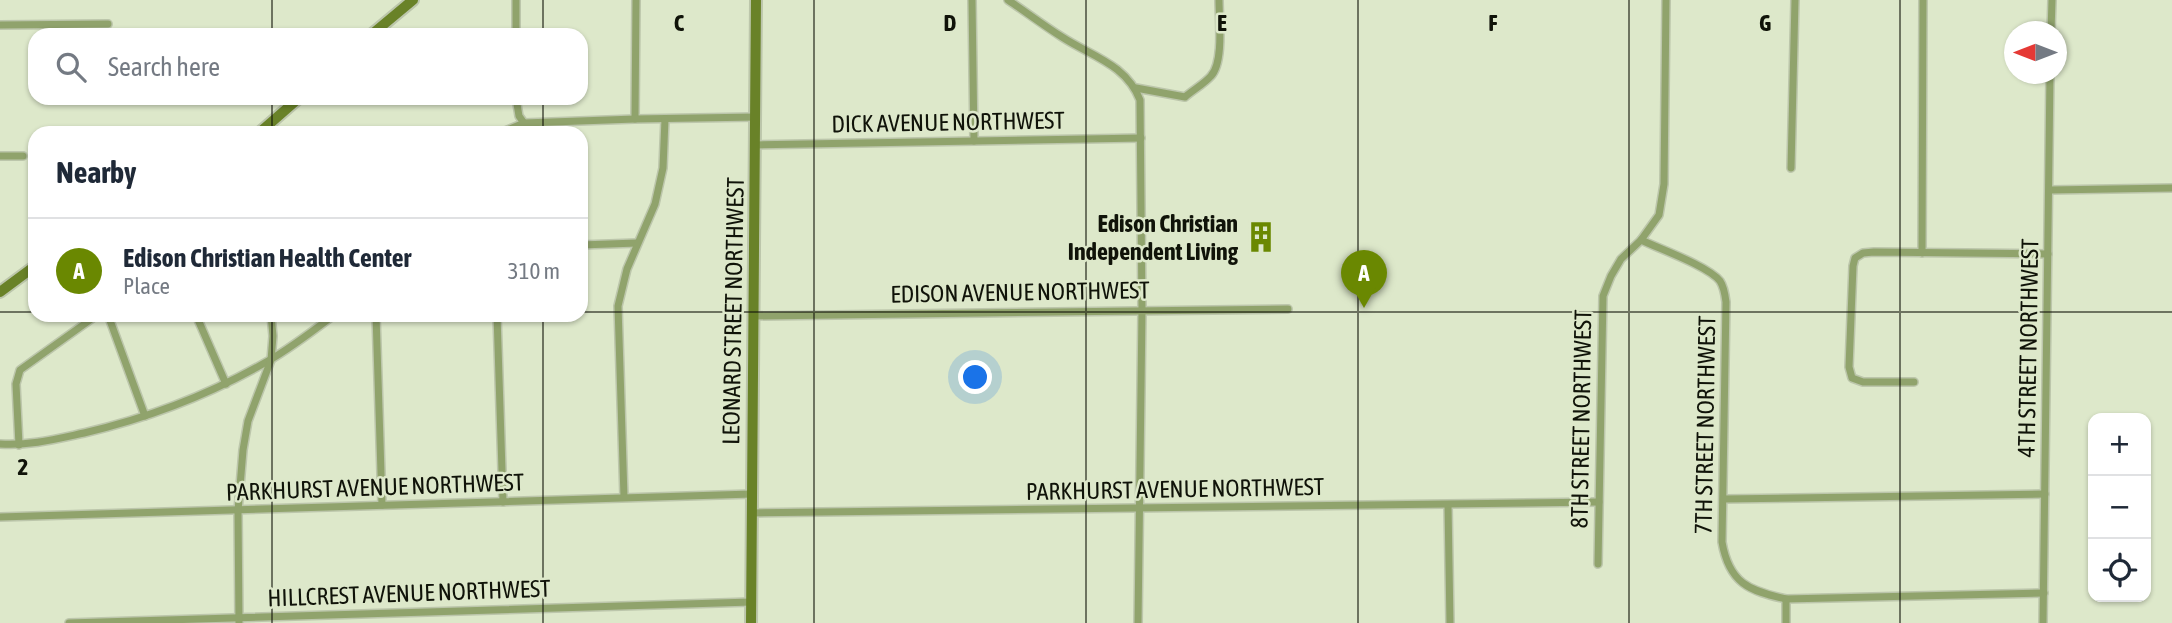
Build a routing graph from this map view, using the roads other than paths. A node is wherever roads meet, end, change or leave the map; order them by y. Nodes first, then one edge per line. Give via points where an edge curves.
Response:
1 (413, 0) edge
2 (516, 0) edge
3 (636, 0) edge
4 (756, 0) edge
5 (972, 0) edge
6 (1008, 0) edge
7 (1219, 0) edge
8 (1665, 0) edge
9 (1794, 0) edge
10 (1923, 0) edge
11 (2052, 0) edge
12 (2051, 21) edge
13 (108, 24) dead end
14 (0, 25) edge
15 (379, 28) edge
16 (516, 28) edge
17 (2050, 84) edge
18 (1136, 88) junction
19 (291, 105) edge
20 (517, 105) edge
21 (756, 117) junction
22 (635, 119) junction
23 (665, 119) junction
24 (524, 123) junction
25 (267, 126) edge
26 (517, 126) edge
27 (1141, 138) junction
28 (974, 141) junction
29 (755, 145) junction
30 (0, 156) edge
31 (23, 156) dead end
32 (1791, 168) dead end
33 (2172, 188) edge
34 (2050, 190) junction
35 (1641, 240) junction
36 (637, 243) junction
37 (588, 245) edge
38 (1922, 253) junction
39 (2048, 254) junction
40 (28, 271) edge
41 (0, 292) edge
42 (1288, 309) dead end
43 (1142, 310) junction
44 (754, 316) junction
45 (87, 322) edge
46 (111, 322) edge
47 (199, 322) edge
48 (272, 322) edge
49 (324, 322) edge
50 (376, 322) edge
51 (497, 322) edge
52 (271, 360) junction
53 (1914, 382) dead end
54 (226, 384) junction
55 (145, 416) junction
56 (0, 444) edge
57 (19, 445) junction
58 (752, 494) junction
59 (2045, 494) junction
60 (624, 497) junction
61 (1724, 499) junction
62 (503, 502) junction
63 (1599, 502) junction
64 (382, 505) junction
65 (1448, 505) junction
66 (1139, 509) junction
67 (238, 511) junction
68 (752, 513) junction
69 (0, 517) edge
70 (1598, 564) dead end
71 (2044, 593) junction
72 (1786, 599) junction
73 (751, 602) junction
74 (239, 620) edge
75 (69, 623) edge
76 (751, 623) edge
77 (1138, 623) edge
78 (1450, 623) edge
79 (1786, 623) edge
80 (2043, 623) edge

1 - 15 main road
2 - 16 street
3 - 22 street
4 - 21 main road, LEONARD STREET NORTHWEST
5 - 28 street
6 - 18 street via 1120,70
7 - 18 street via 1218,59 1211,78 1185,97
8 - 35 street, 8TH STREET NORTHWEST via 1664,184 1659,215
9 - 32 street
10 - 38 street
11 - 12 street
13 - 14 street
17 - 34 street, 4TH STREET NORTHWEST
18 - 27 street
19 - 25 main road
20 - 24 street
21 - 23 street
21 - 29 main road, LEONARD STREET NORTHWEST
22 - 23 street
22 - 24 street
23 - 36 street via 656,204
24 - 26 street
27 - 28 street, DICK AVENUE NORTHWEST
27 - 43 street
28 - 29 street, DICK AVENUE NORTHWEST
29 - 44 main road, LEONARD STREET NORTHWEST
30 - 31 street
33 - 34 street
34 - 39 street, 4TH STREET NORTHWEST
35 - 61 street, 7TH STREET NORTHWEST via 1712,273 1725,290
35 - 63 street, 8TH STREET NORTHWEST via 1621,260 1603,296
36 - 37 street
36 - 60 street via 618,306
38 - 39 street
38 - 53 street via 1863,253 1853,266 1852,378
39 - 59 street, 4TH STREET NORTHWEST
40 - 41 main road
42 - 43 street, EDISON AVENUE NORTHWEST
43 - 44 street, EDISON AVENUE NORTHWEST
43 - 66 street
44 - 58 main road, LEONARD STREET NORTHWEST
45 - 57 street via 20,370 16,384
46 - 55 street
47 - 54 street
48 - 52 street
49 - 52 street
50 - 64 street
51 - 62 street
52 - 54 street
52 - 67 street via 248,421
54 - 55 street
55 - 57 street
56 - 57 street
58 - 60 street, PARKHURST AVENUE NORTHWEST
58 - 68 main road, LEONARD STREET NORTHWEST
59 - 61 street
59 - 71 street, 4TH STREET NORTHWEST
60 - 62 street, PARKHURST AVENUE NORTHWEST
61 - 72 street, 7TH STREET NORTHWEST via 1722,542 1731,571 1758,593
62 - 64 street, PARKHURST AVENUE NORTHWEST
63 - 65 street, PARKHURST AVENUE NORTHWEST
63 - 70 street, 8TH STREET NORTHWEST
64 - 67 street, PARKHURST AVENUE NORTHWEST
65 - 66 street, PARKHURST AVENUE NORTHWEST
65 - 78 street
66 - 68 street, PARKHURST AVENUE NORTHWEST
66 - 77 street
67 - 69 street, PARKHURST AVENUE NORTHWEST
67 - 74 street
68 - 73 main road, LEONARD STREET NORTHWEST
71 - 72 street, 7TH STREET NORTHWEST
71 - 80 street, 4TH STREET NORTHWEST
72 - 79 street
73 - 74 street, HILLCREST AVENUE NORTHWEST
73 - 76 main road, LEONARD STREET NORTHWEST
74 - 75 street, HILLCREST AVENUE NORTHWEST

